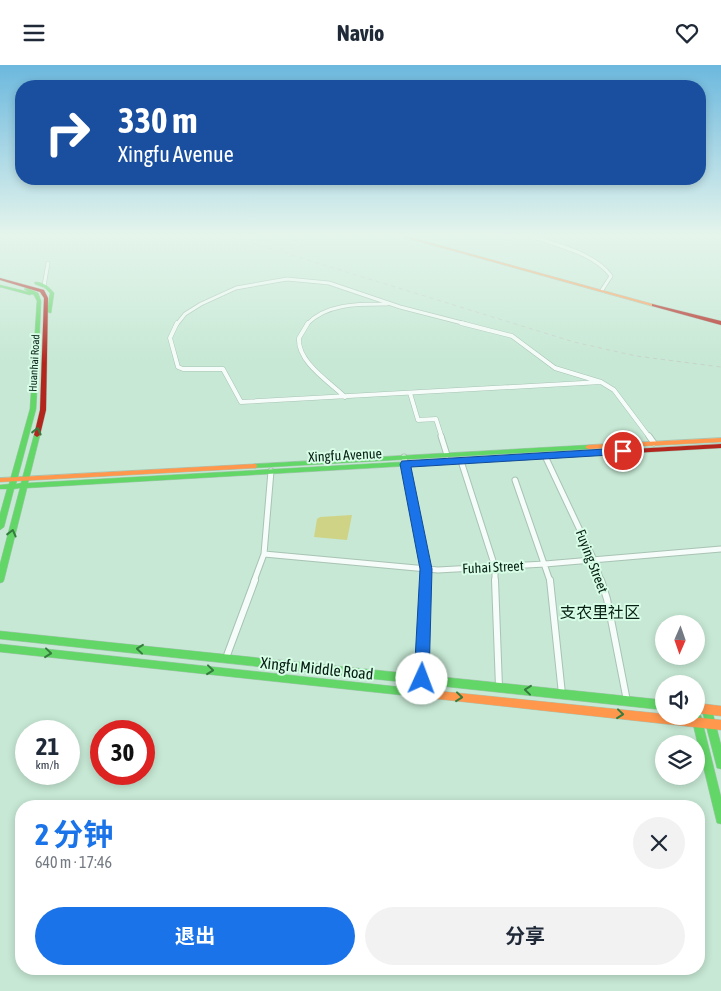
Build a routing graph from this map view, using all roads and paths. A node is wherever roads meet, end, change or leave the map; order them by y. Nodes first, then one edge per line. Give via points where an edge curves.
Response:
1 (12, 277) edge
2 (46, 277) edge
3 (563, 277) edge
4 (565, 277) edge
5 (610, 277) edge
6 (2, 282) edge
7 (44, 286) junction
8 (604, 288) junction
9 (357, 293) junction
10 (392, 304) junction
11 (361, 305) junction
12 (43, 317) junction
13 (721, 319) edge
14 (721, 323) edge
15 (601, 382) junction
16 (410, 393) junction
17 (345, 397) junction
18 (721, 440) edge
19 (654, 443) junction
20 (721, 446) edge
21 (447, 455) junction
22 (545, 456) junction
23 (405, 461) junction
24 (461, 461) junction
25 (271, 471) junction
26 (515, 479) dead end
27 (0, 480) edge
28 (25, 482) junction
29 (13, 483) junction
30 (0, 487) edge
31 (0, 527) edge
32 (721, 549) edge
33 (264, 554) junction
34 (594, 560) junction
35 (545, 565) junction
36 (495, 567) junction
37 (426, 569) junction
38 (0, 580) edge
39 (0, 635) edge
40 (0, 648) edge
41 (226, 659) junction
42 (422, 679) junction
43 (499, 687) junction
44 (562, 694) junction
45 (627, 701) junction
46 (655, 704) edge
47 (707, 709) joint
48 (721, 711) edge
49 (655, 715) edge
50 (705, 722) edge
51 (711, 724) junction
52 (698, 725) edge
53 (721, 725) edge
54 (721, 764) edge
55 (721, 819) edge

1 - 7 main road
2 - 7 street
3 - 8 main road
4 - 8 main road
5 - 8 street
6 - 12 main road via 34,296
6 - 12 main road, Huanhai Road via 42,291 46,298
7 - 12 main road via 52,293 53,300
8 - 13 main road
8 - 14 main road
9 - 10 street
9 - 11 street
9 - 17 street via 330,283 300,279 249,284 227,291 192,310 178,321 170,338 178,367 223,369 241,402
10 - 11 street
10 - 15 street via 512,336 555,368
11 - 17 street via 324,311 302,329 298,339 303,353
28 -> 12 main road, Huanhai Road via 43,410
12 - 29 main road, Huanhai Road via 33,409
15 - 16 street
15 - 19 street via 614,390
16 - 17 street
16 - 21 street via 418,420 436,419
18 - 19 main road, Xingfu Avenue
19 - 21 main road, Xingfu Avenue
20 - 22 main road, Xingfu Avenue
21 - 23 main road, Xingfu Avenue
22 - 24 main road, Xingfu Avenue
22 - 34 street, Fuying Street
23 - 24 main road, Xingfu Avenue
23 - 25 main road, Xingfu Avenue
23 - 28 main road, Xingfu Avenue
23 - 37 street
24 - 36 street
25 - 28 main road, Xingfu Avenue
25 - 33 street
26 - 35 street
27 - 29 main road, Xingfu Avenue
28 - 29 main road, Xingfu Avenue
38 -> 28 main road, Huanhai Road
29 - 30 main road, Xingfu Avenue
29 - 31 main road, Huanhai Road
32 - 34 street, Fuhai Street
33 - 37 street, Fuhai Street
33 - 41 street
34 - 35 street, Fuhai Street
34 - 45 street, Fuying Street via 607,599
35 - 36 street, Fuhai Street
35 - 44 street via 552,589
36 - 37 street, Fuhai Street
36 - 43 street
37 - 42 street
41 -> 39 main road, Xingfu Middle Road
40 -> 49 main road, Xingfu Middle Road
41 - 42 main road, Xingfu Middle Road
42 - 43 main road, Xingfu Middle Road
44 -> 43 main road, Xingfu Middle Road
44 - 45 main road, Xingfu Middle Road
45 - 46 main road, Xingfu Middle Road
47 - 48 main road
47 - 51 main road
50 - 51 main road, Xingfu Middle Road
51 - 53 main road, Xingfu Middle Road
51 - 54 main road
52 - 55 main road

